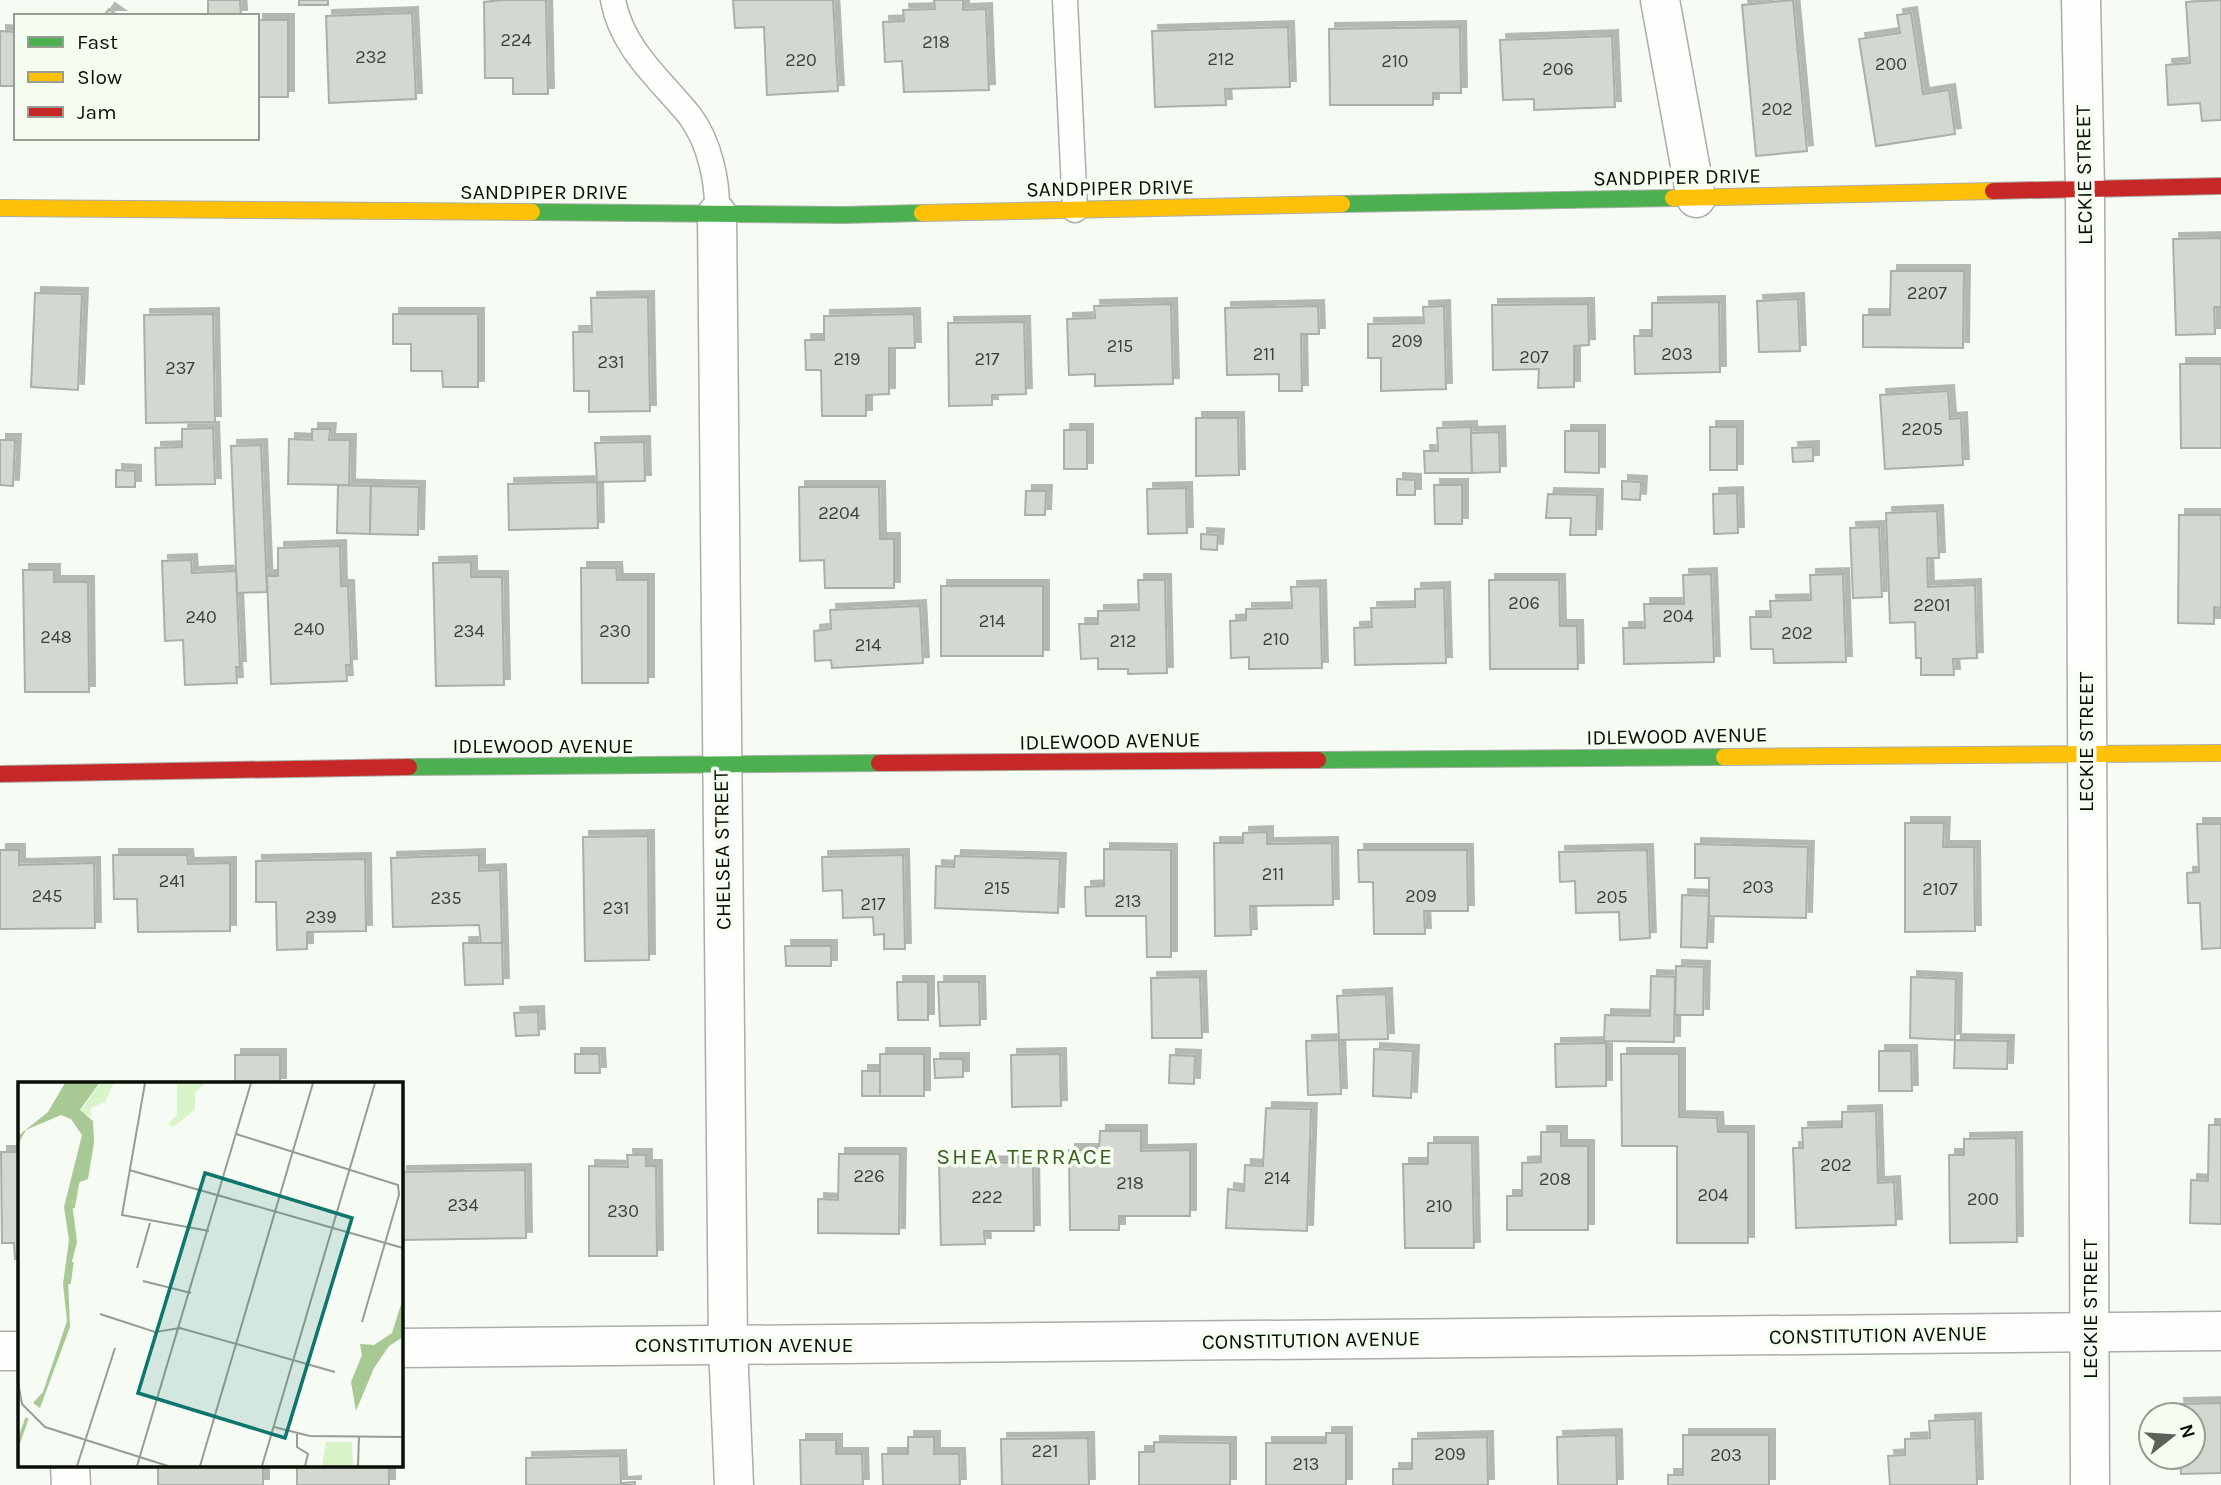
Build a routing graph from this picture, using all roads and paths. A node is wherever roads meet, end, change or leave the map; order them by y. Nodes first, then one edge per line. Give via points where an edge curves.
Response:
1 (613, 0) edge
2 (1065, 0) edge
3 (1660, 0) edge
4 (2081, 0) edge
5 (2221, 186) edge
6 (2085, 189) junction
7 (1696, 198) junction
8 (0, 208) edge
9 (1075, 210) junction
10 (717, 214) junction
11 (2085, 753) junction
12 (2221, 753) edge
13 (721, 766) junction
14 (0, 774) edge
15 (2221, 1331) edge
16 (2090, 1333) junction
17 (728, 1346) junction
18 (402, 1348) edge
19 (0, 1351) edge
20 (18, 1351) edge
21 (734, 1485) edge
22 (2090, 1485) edge

1 - 10 lane via 635,54 692,119 710,157
2 - 9 lane
3 - 7 street
4 - 6 street, LECKIE STREET
5 - 6 street, SANDPIPER DRIVE
6 - 7 street, SANDPIPER DRIVE
6 - 11 street, LECKIE STREET
7 - 9 street, SANDPIPER DRIVE
8 - 10 street, SANDPIPER DRIVE
9 - 10 street, SANDPIPER DRIVE
10 - 13 street, CHELSEA STREET
11 - 12 street, IDLEWOOD AVENUE
11 - 13 street, IDLEWOOD AVENUE
11 - 16 street, LECKIE STREET
13 - 14 street, IDLEWOOD AVENUE
13 - 17 street, CHELSEA STREET
15 - 16 street, CONSTITUTION AVENUE
16 - 17 street, CONSTITUTION AVENUE
16 - 22 street, LECKIE STREET
17 - 18 street, CONSTITUTION AVENUE
17 - 21 street, CHELSEA STREET
19 - 20 street

